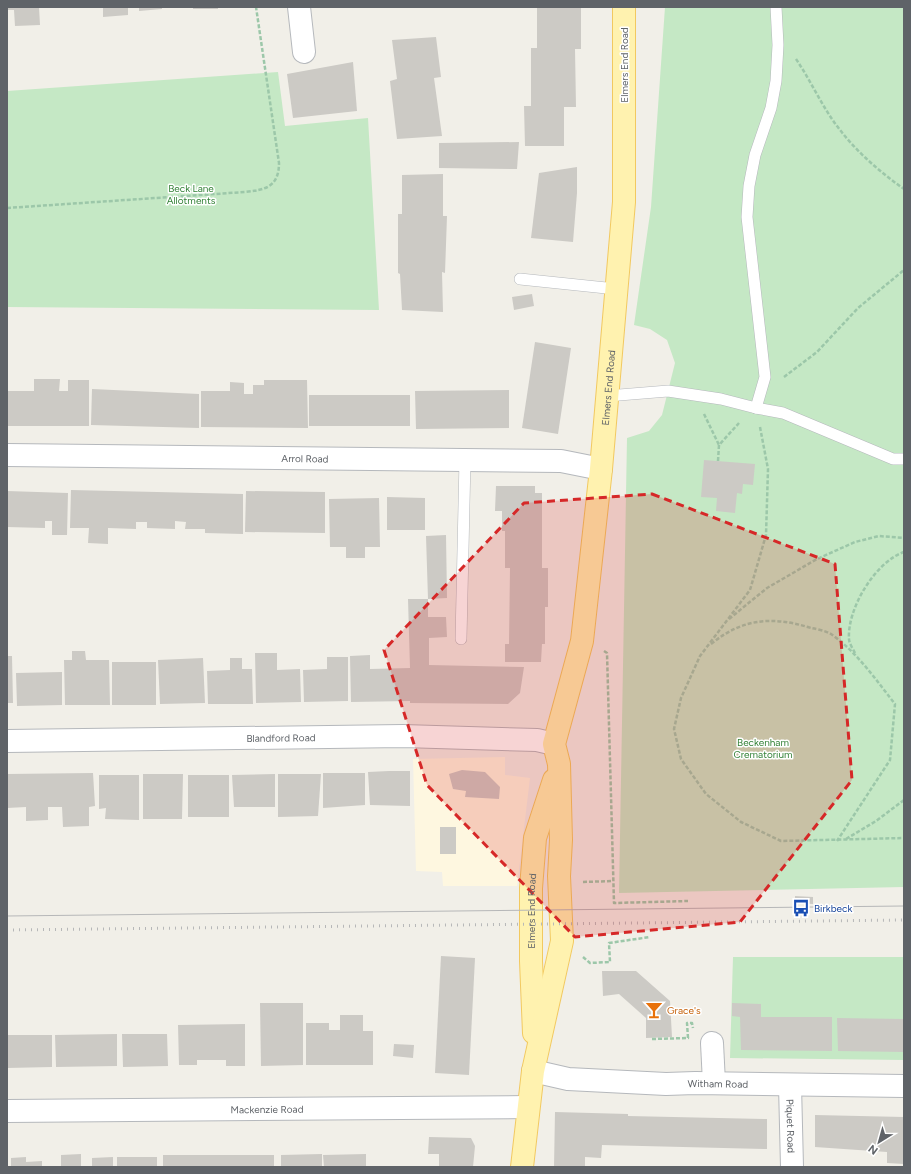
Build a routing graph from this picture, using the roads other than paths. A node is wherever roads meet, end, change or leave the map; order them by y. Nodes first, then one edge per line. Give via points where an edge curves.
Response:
1 (299, 7) edge
2 (624, 7) edge
3 (776, 7) edge
4 (304, 52) dead end
5 (520, 279) dead end
6 (616, 289) junction
7 (607, 396) junction
8 (755, 407) junction
9 (7, 455) edge
10 (899, 459) edge
11 (465, 460) junction
12 (904, 467) edge
13 (601, 470) junction
14 (461, 639) dead end
15 (7, 741) edge
16 (556, 754) junction
17 (712, 1043) dead end
18 (534, 1067) junction
19 (714, 1083) junction
20 (790, 1085) junction
21 (904, 1086) edge
22 (528, 1106) junction
23 (7, 1111) edge
24 (522, 1167) edge
25 (792, 1167) edge

1 - 4 street
2 - 6 main road, Elmers End Road via 624,202
3 - 8 lane via 774,88 771,108 755,155 747,216 765,377
5 - 6 lane
6 - 7 main road, Elmers End Road
7 - 8 lane via 668,391
7 - 13 main road, Elmers End Road
8 - 10 lane via 783,413
9 - 11 street, Arrol Road
10 - 12 lane
11 - 13 street, Arrol Road via 561,461
11 - 14 lane
13 - 16 main road, Elmers End Road via 582,641
15 - 16 street, Blandford Road via 402,736 537,740
16 - 18 main road, Elmers End Road via 535,838 531,888
16 - 18 main road, Elmers End Road via 561,840 559,876 562,941
17 - 19 street
18 - 19 street, Witham Road via 568,1079 666,1084
18 - 22 main road, Elmers End Road
19 - 20 street, Witham Road
20 - 21 street, Witham Road
20 - 25 street, Piquet Road
22 - 23 street, Mackenzie Road
22 - 24 main road, Elmers End Road

